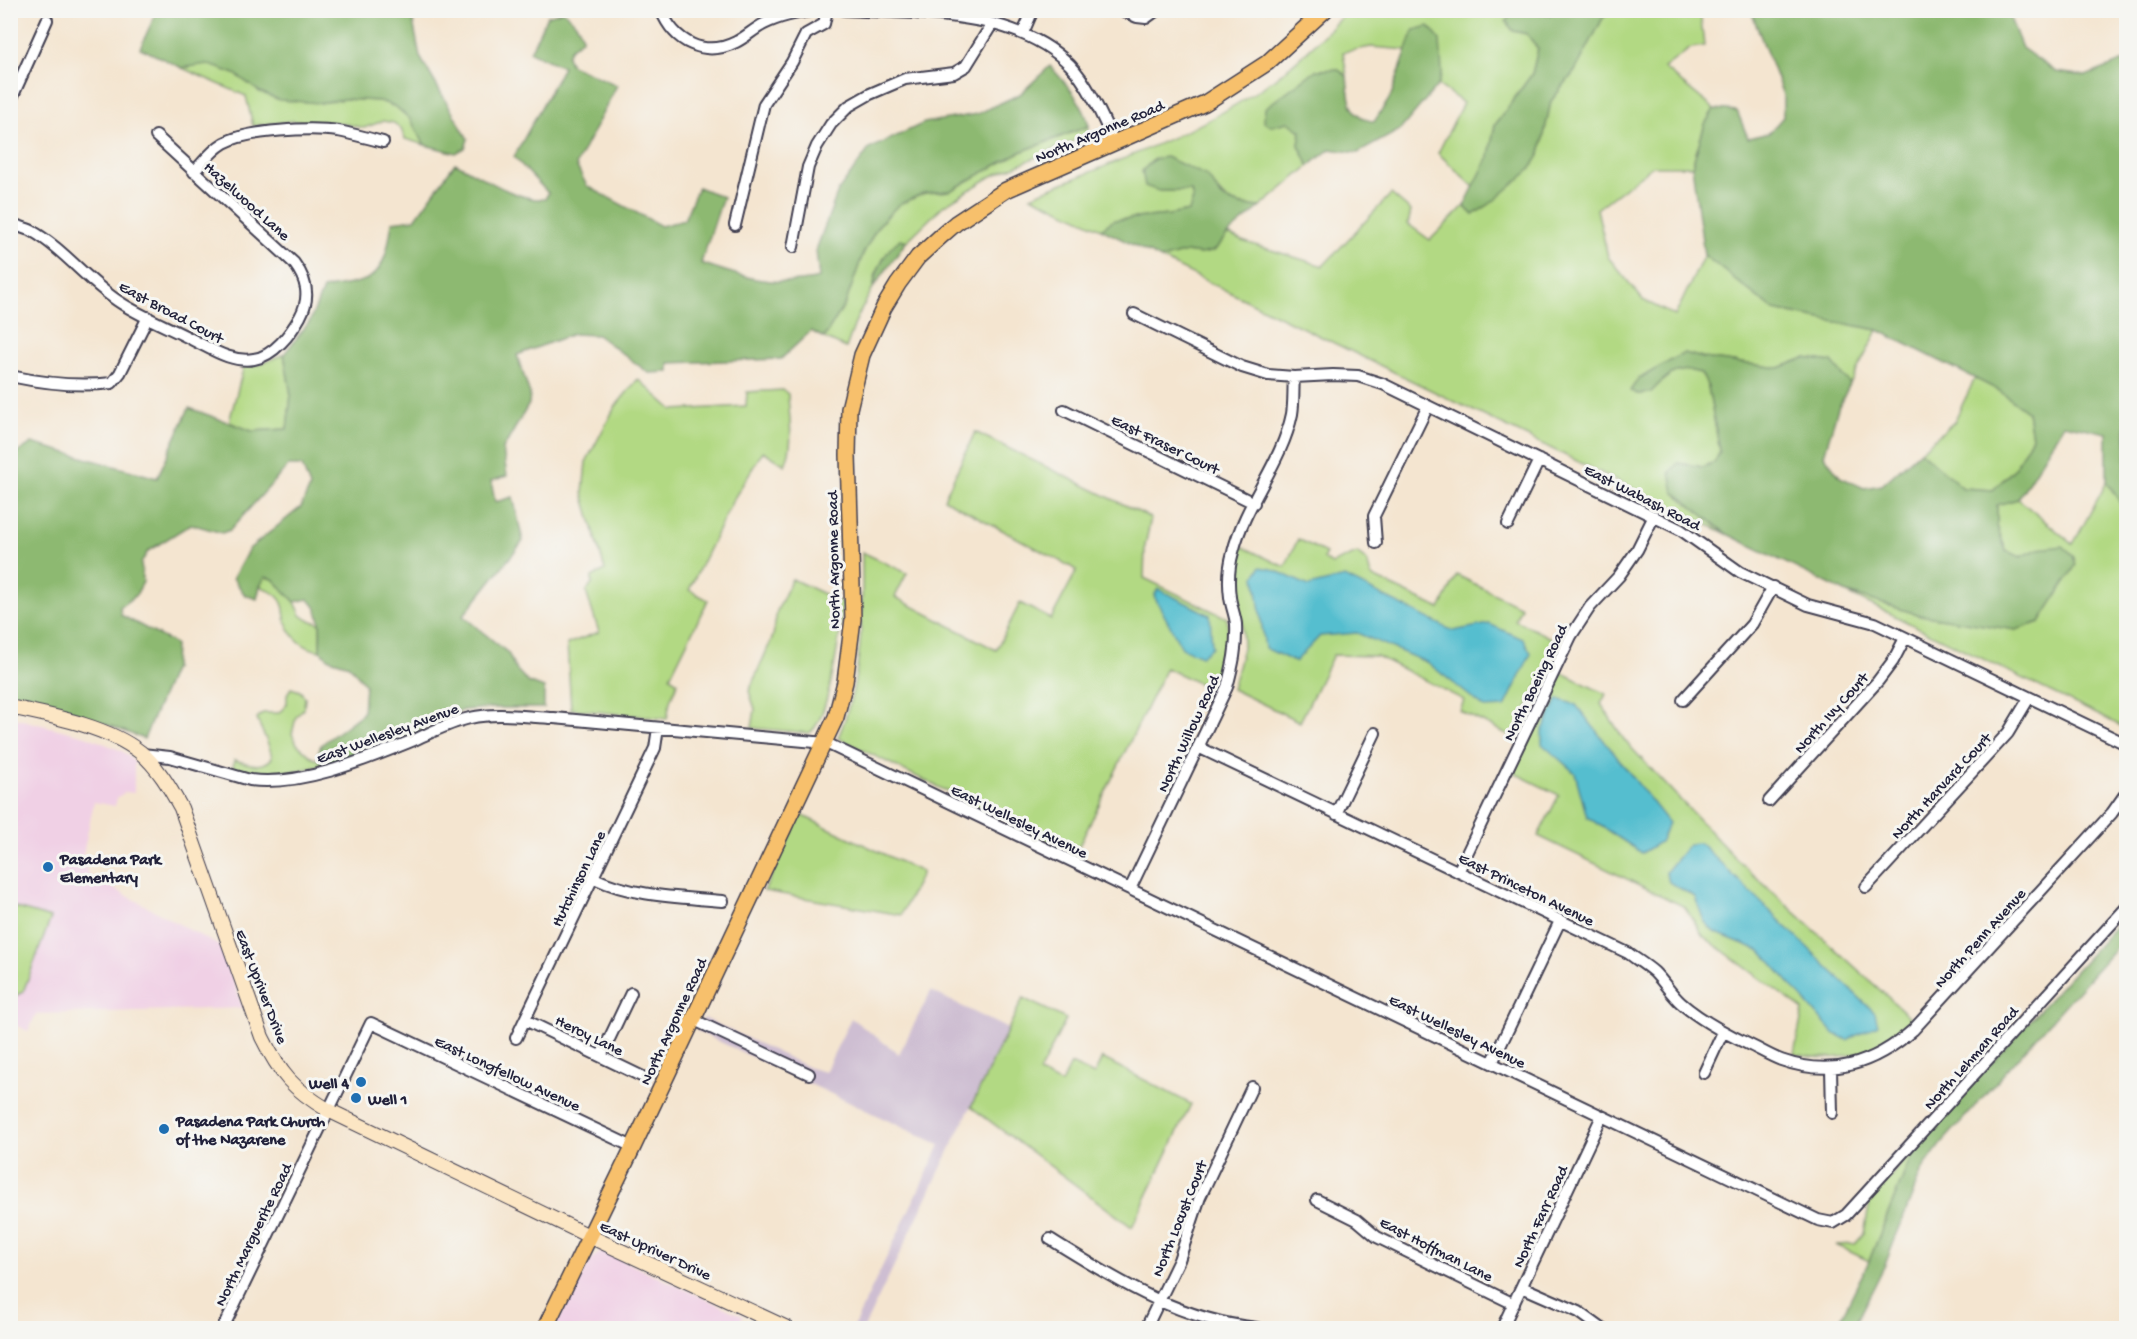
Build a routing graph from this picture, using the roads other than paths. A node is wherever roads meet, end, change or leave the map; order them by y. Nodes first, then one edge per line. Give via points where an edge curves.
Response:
1 (660, 10) edge
2 (818, 10) edge
3 (827, 10) edge
4 (844, 10) edge
5 (1032, 10) edge
6 (1121, 10) edge
7 (1157, 10) edge
8 (1325, 10) edge
9 (48, 20) dead end
10 (993, 24) junction
11 (1023, 33) junction
12 (10, 102) edge
13 (156, 136) dead end
14 (383, 142) dead end
15 (1115, 144) junction
16 (194, 172) junction
17 (10, 223) edge
18 (735, 225) dead end
19 (793, 247) dead end
20 (308, 294) joint
21 (1134, 314) dead end
22 (148, 316) junction
23 (10, 376) edge
24 (1294, 377) junction
25 (1428, 406) junction
26 (1064, 410) dead end
27 (1539, 460) junction
28 (1254, 503) junction
29 (1654, 516) junction
30 (1508, 524) dead end
31 (1376, 543) dead end
32 (1773, 587) junction
33 (1905, 638) junction
34 (2029, 698) junction
35 (1683, 700) dead end
36 (10, 707) edge
37 (658, 728) junction
38 (1375, 734) dead end
39 (826, 743) junction
40 (2127, 744) edge
41 (1198, 747) junction
42 (142, 754) junction
43 (2127, 793) edge
44 (1769, 801) dead end
45 (1336, 814) junction
46 (1458, 872) junction
47 (594, 878) junction
48 (1866, 887) dead end
49 (1130, 890) junction
50 (723, 902) dead end
51 (2127, 908) edge
52 (1560, 921) junction
53 (632, 993) dead end
54 (692, 1019) junction
55 (525, 1020) junction
56 (370, 1023) joint
57 (1723, 1032) junction
58 (516, 1038) dead end
59 (601, 1056) junction
60 (1492, 1064) junction
61 (1830, 1068) junction
62 (1704, 1073) dead end
63 (809, 1074) dead end
64 (641, 1076) dead end
65 (1252, 1087) dead end
66 (328, 1110) junction
67 (1832, 1113) dead end
68 (1602, 1116) junction
69 (633, 1147) junction
70 (1317, 1200) dead end
71 (1833, 1222) joint
72 (590, 1236) junction
73 (1050, 1239) dead end
74 (1522, 1287) junction
75 (1159, 1302) junction
76 (1514, 1304) junction
77 (1217, 1325) edge
78 (223, 1329) edge
79 (545, 1329) edge
80 (787, 1329) edge
81 (1146, 1329) edge
82 (1257, 1329) edge
83 (1502, 1329) edge
84 (1601, 1329) edge

1 - 2 street via 679,37 706,49 736,42 764,24
3 - 18 street via 824,24 806,34 764,104
4 - 10 street
5 - 11 street
6 - 7 street via 1146,18
8 - 15 main road, North Argonne Road via 1267,63 1206,103
9 - 12 street
10 - 11 street
10 - 19 street via 966,66 954,73 905,79 870,94 849,106 831,124 808,167
11 - 15 street via 1051,48 1071,66 1094,99
13 - 16 street, Hazelwood Lane
14 - 16 street via 336,131 263,133 224,143
15 - 39 main road, North Argonne Road via 1006,190 956,223 918,257 888,299 871,332 849,409 854,619 845,682
16 - 20 street, Hazelwood Lane via 294,262
17 - 22 street, East Broad Court via 32,231 105,292
20 - 22 street, East Broad Court via 298,321 281,343 256,359 240,360 221,354
21 - 24 street, East Wabash Road via 1242,367
22 - 23 street via 112,383 39,382
24 - 25 street, East Wabash Road via 1358,376
24 - 28 street, North Willow Road via 1292,413 1284,441
25 - 27 street, East Wabash Road
25 - 31 street via 1374,516
26 - 28 street, East Fraser Court
27 - 29 street, East Wabash Road
27 - 30 street
28 - 41 street, North Willow Road via 1239,532 1229,573 1235,621 1234,662 1227,687
29 - 32 street, East Wabash Road via 1703,543 1740,572
29 - 46 street, North Boeing Road via 1637,550 1571,636
32 - 33 street, East Wabash Road via 1808,605 1875,623
32 - 35 street via 1752,624
33 - 34 street, East Wabash Road
33 - 44 street, North Ivy Court via 1878,681
34 - 40 street, East Wabash Road
34 - 48 street, North Harvard Court via 2008,733
36 - 42 main road, East Upriver Drive via 95,729
37 - 39 street, East Wellesley Avenue
37 - 42 street, East Wellesley Avenue via 554,718 471,718 348,765 307,776 262,781 170,757
37 - 47 street, Hutchinson Lane via 655,748
38 - 45 street
39 - 49 street, East Wellesley Avenue
39 - 54 main road, North Argonne Road
41 - 45 street, East Princeton Avenue
41 - 49 street, North Willow Road
42 - 66 main road, East Upriver Drive via 161,775 181,808 271,1054 290,1082
43 - 61 street, North Penn Avenue via 1913,1030 1873,1058
45 - 46 street, East Princeton Avenue
46 - 52 street, East Princeton Avenue
47 - 50 street via 638,894
47 - 55 street, Hutchinson Lane
49 - 60 street, East Wellesley Avenue
51 - 71 street, North Lehman Road via 1846,1215
52 - 57 street, East Princeton Avenue via 1628,953 1654,972 1681,1004
52 - 60 street
53 - 59 street
54 - 63 street
54 - 69 main road, North Argonne Road
55 - 58 street, Hutchinson Lane
55 - 59 street, Heroy Lane
56 - 66 street, North Marguerite Road
56 - 69 street, East Longfellow Avenue
57 - 61 street, East Princeton Avenue via 1781,1060
57 - 62 street
59 - 64 street, Heroy Lane
60 - 68 street, East Wellesley Avenue
61 - 67 street
65 - 75 street, North Locust Court via 1200,1197 1179,1260
66 - 72 main road, East Upriver Drive
66 - 78 street, North Marguerite Road
68 - 71 street, East Wellesley Avenue via 1818,1220
68 - 74 street, North Farr Road
69 - 72 main road, North Argonne Road
70 - 76 street, East Hoffman Lane via 1357,1220 1377,1237
72 - 79 main road, North Argonne Road
72 - 80 main road, East Upriver Drive
73 - 75 street
74 - 76 street, North Farr Road
74 - 84 street via 1579,1312
75 - 77 street
75 - 81 street, North Locust Court
76 - 83 street, North Farr Road
77 - 82 street

